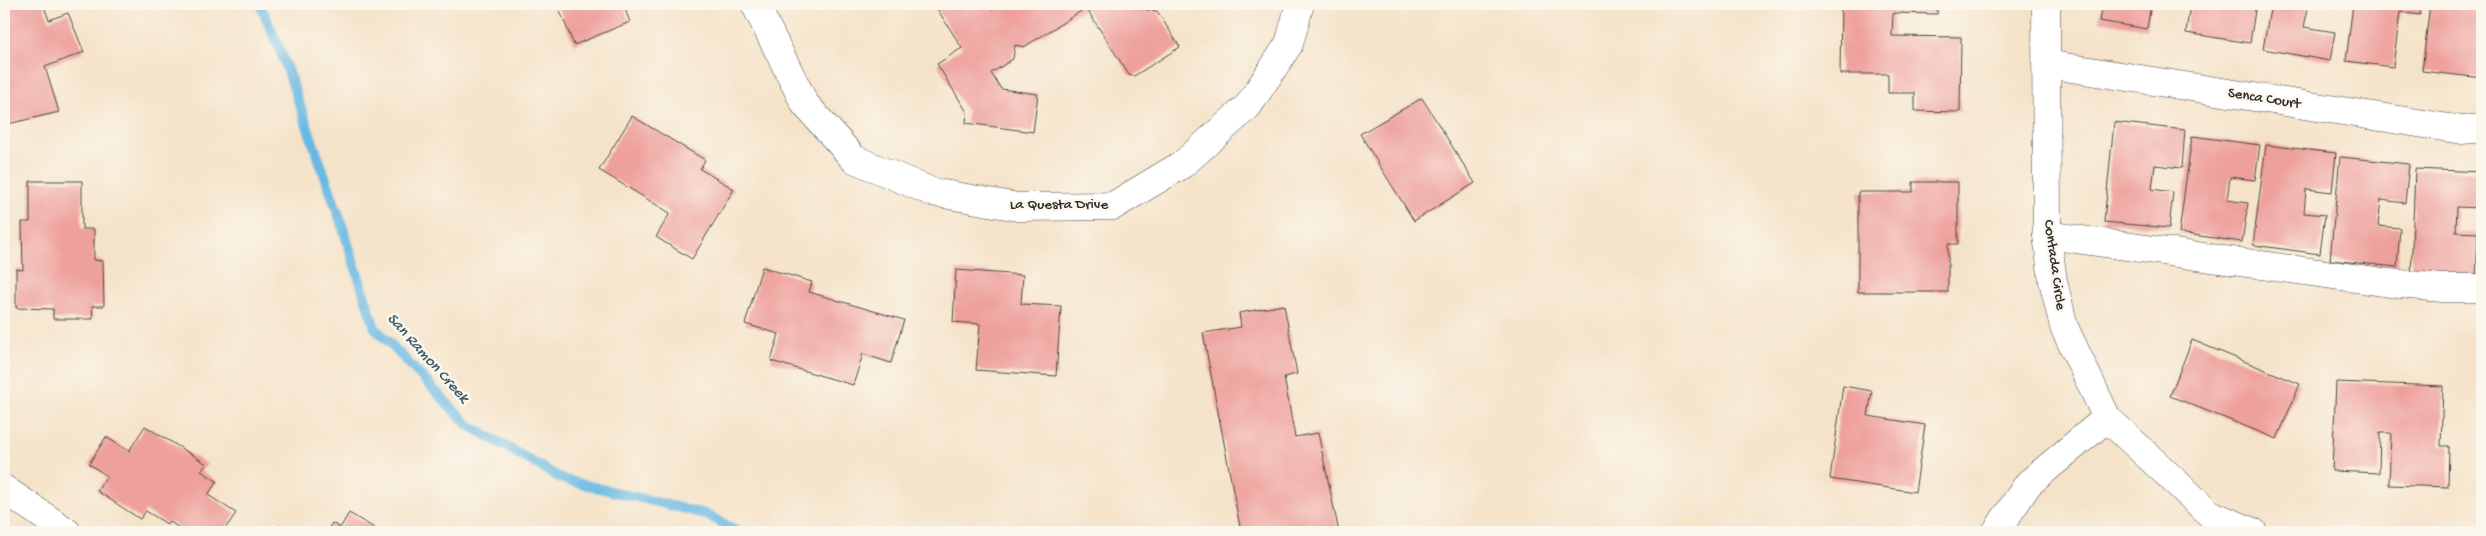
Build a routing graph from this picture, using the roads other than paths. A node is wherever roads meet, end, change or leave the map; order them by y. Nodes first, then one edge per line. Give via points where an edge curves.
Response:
1 (755, 4) edge
2 (1300, 4) edge
3 (2046, 4) edge
4 (2046, 64) junction
5 (2482, 128) edge
6 (2047, 235) junction
7 (2482, 288) edge
8 (2107, 418) junction
9 (4, 489) edge
10 (67, 532) edge
11 (1996, 532) edge
12 (2253, 532) edge

1 - 2 street, La Questa Drive via 805,104 854,159 932,192 1018,207 1113,206 1182,164 1248,106 1288,44
3 - 4 street, Contada Circle
4 - 5 street, Senca Court via 2462,130
4 - 6 street, Contada Circle
6 - 7 street via 2390,283
6 - 8 street, Contada Circle via 2064,327
8 - 11 street via 2028,484
8 - 12 street, Contada Circle via 2210,514
9 - 10 street

